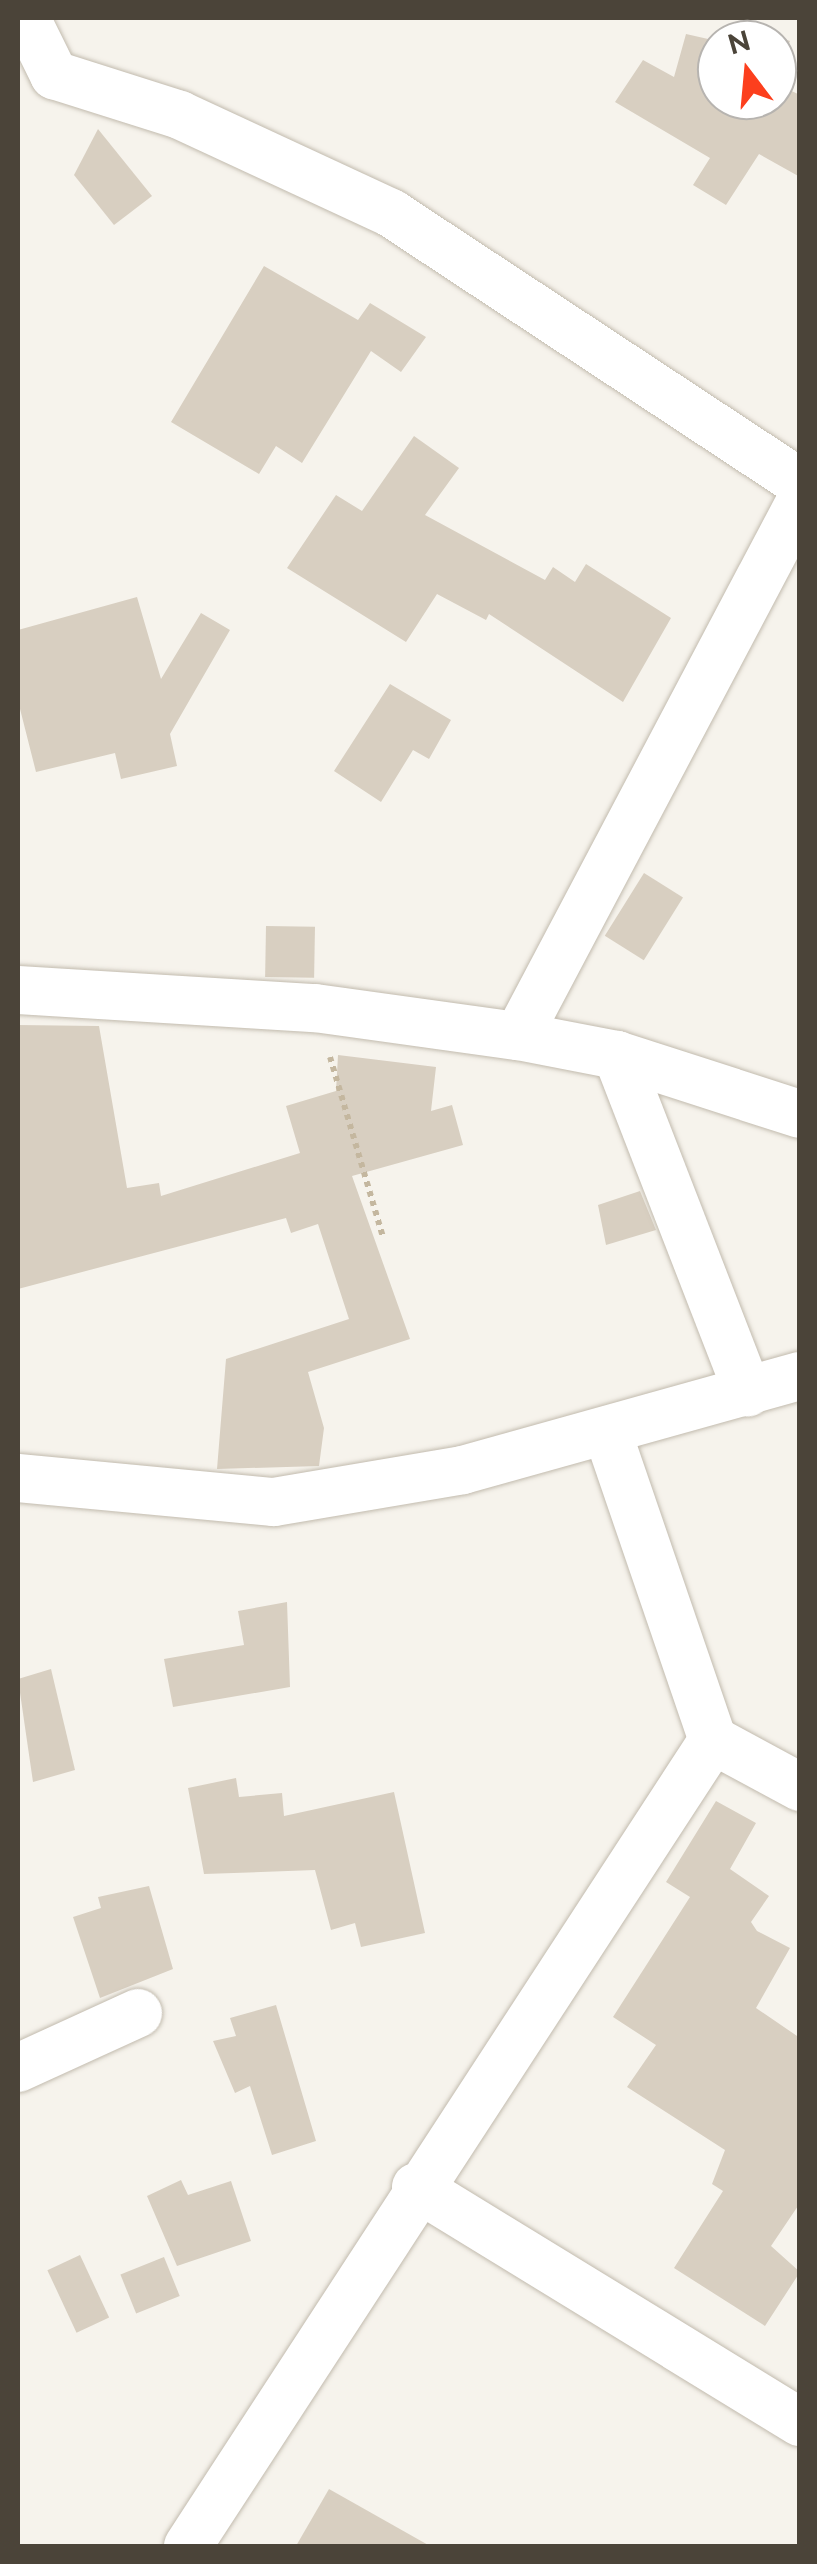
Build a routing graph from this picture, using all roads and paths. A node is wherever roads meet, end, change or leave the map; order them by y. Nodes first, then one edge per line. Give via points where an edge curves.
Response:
1 (26, 18) edge
2 (800, 483) edge
3 (800, 502) edge
4 (18, 990) edge
5 (316, 1008) junction
6 (518, 1036) junction
7 (617, 1055) junction
8 (800, 1114) edge
9 (383, 1237) dead end
10 (800, 1376) edge
11 (748, 1393) junction
12 (607, 1431) junction
13 (18, 1478) edge
14 (713, 1740) junction
15 (800, 1787) edge
16 (138, 2013) dead end
17 (18, 2068) edge
18 (416, 2187) junction
19 (800, 2422) edge
20 (188, 2546) edge

1 - 2 street via 54,75 196,122 391,213
3 - 6 street
4 - 5 street
5 - 6 street
5 - 9 path
6 - 7 street
7 - 8 street
7 - 11 street
10 - 11 street
11 - 12 street
12 - 13 street via 463,1470 274,1502
12 - 14 street
14 - 15 street
14 - 18 street
16 - 17 street
18 - 19 street
18 - 20 street

